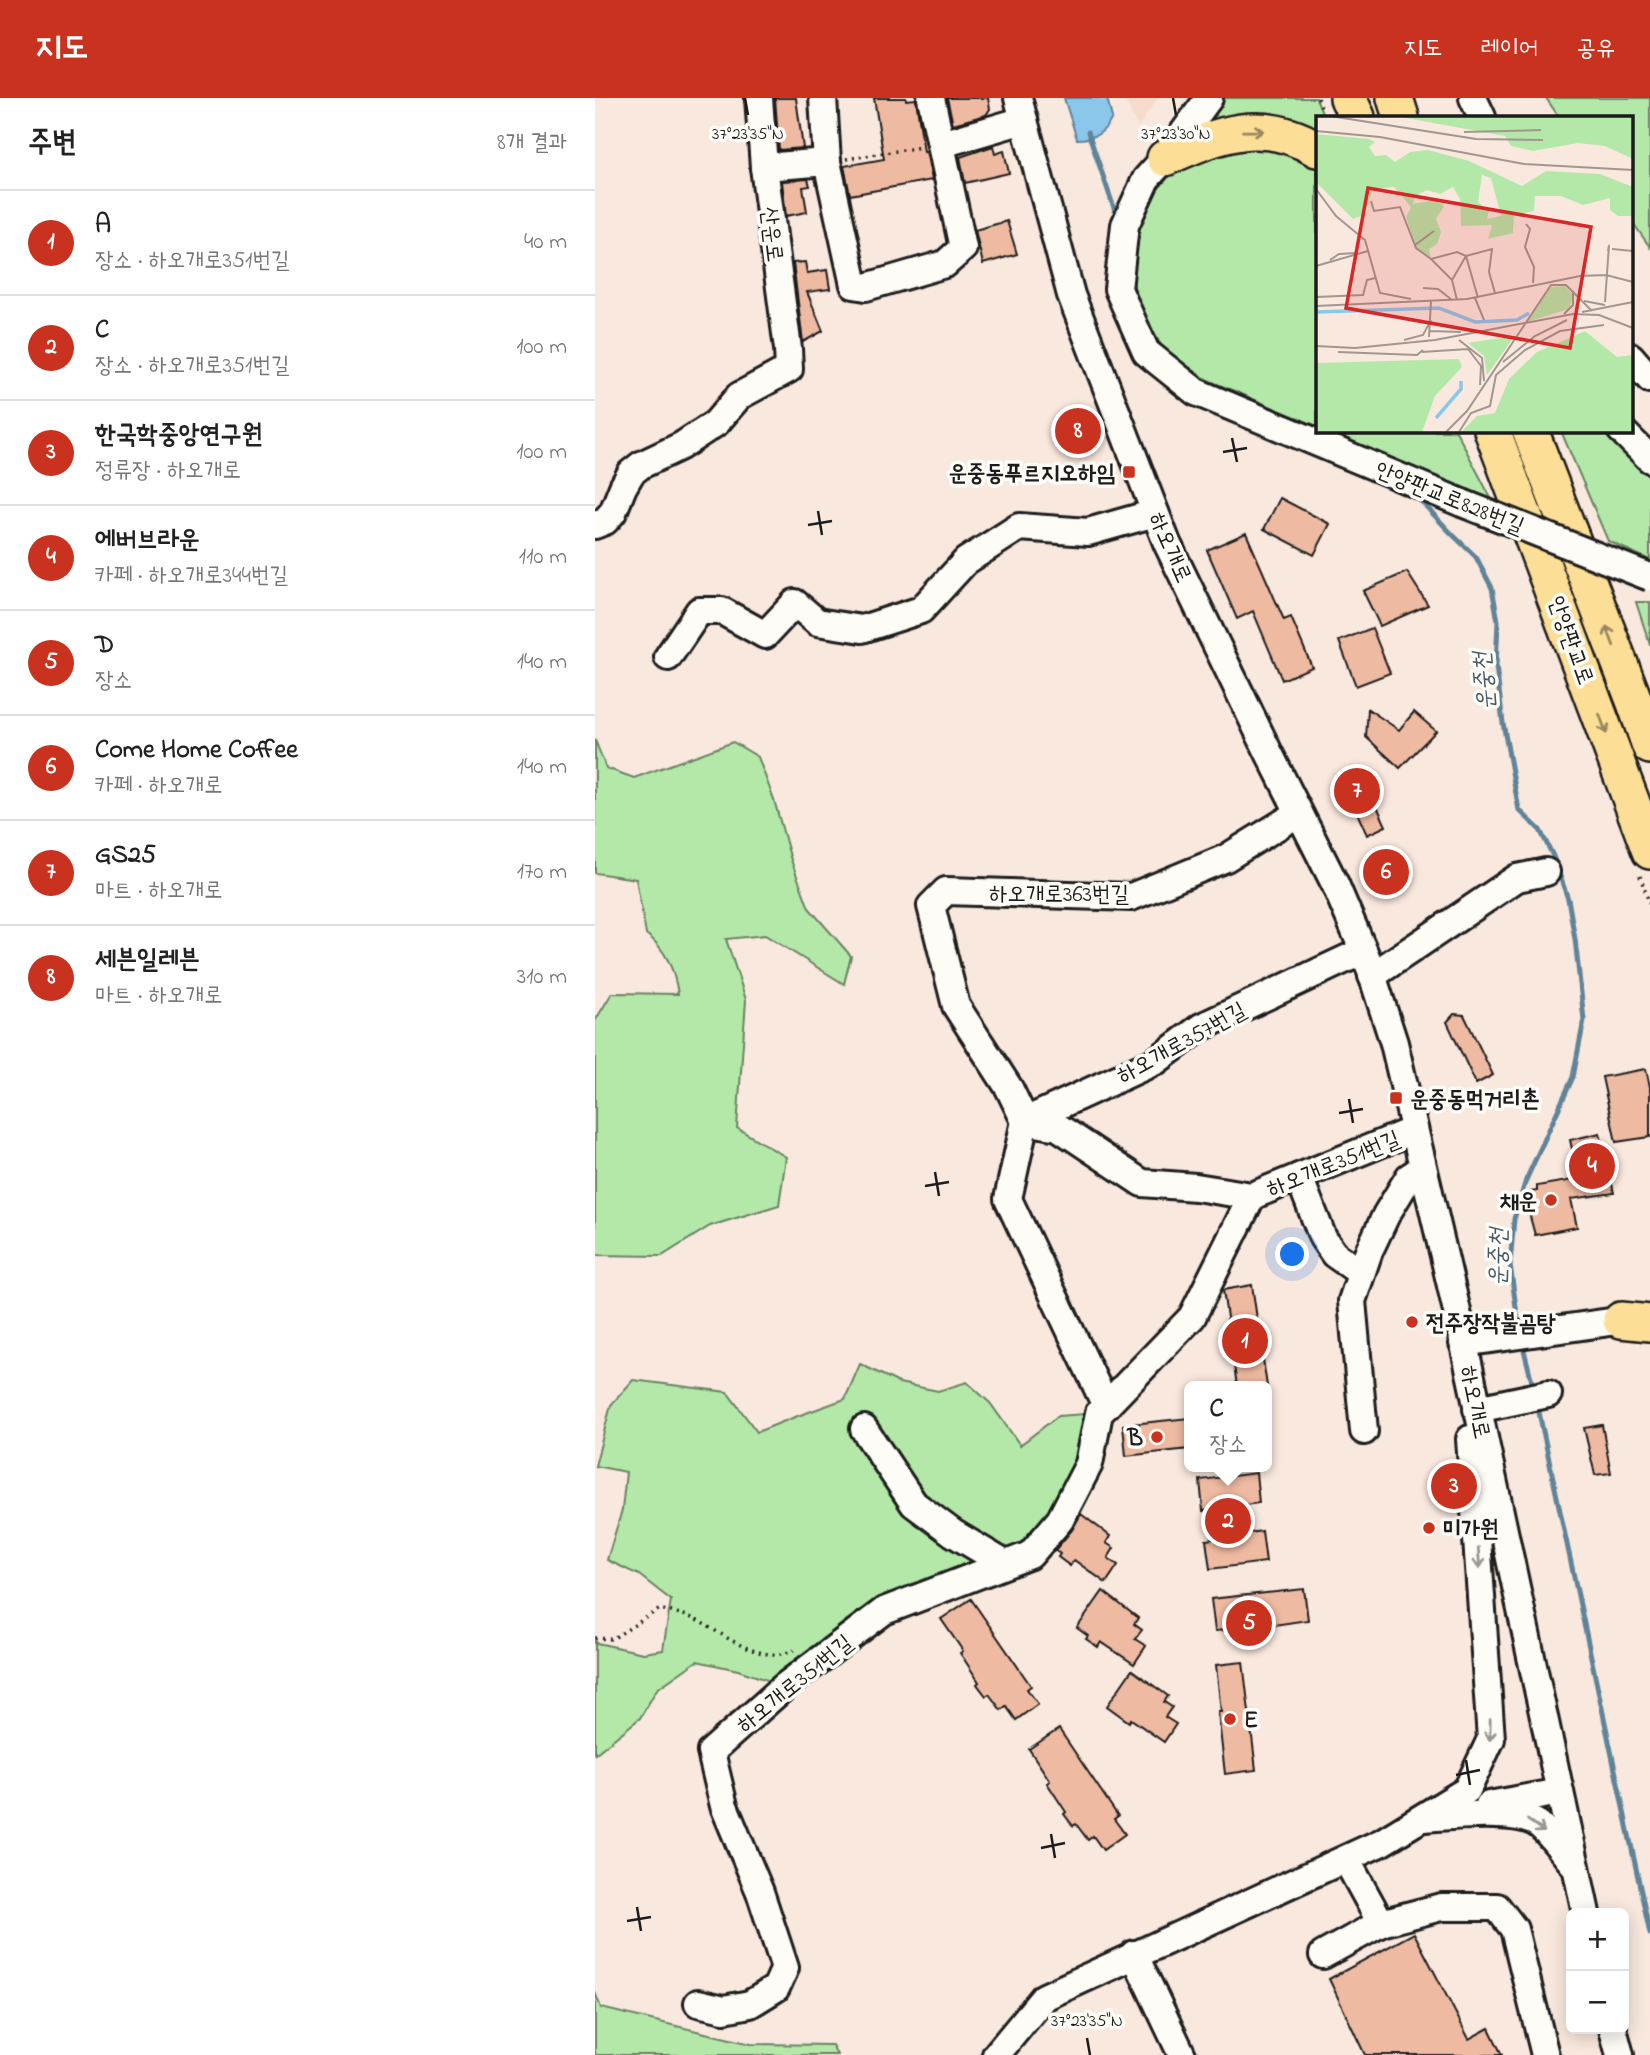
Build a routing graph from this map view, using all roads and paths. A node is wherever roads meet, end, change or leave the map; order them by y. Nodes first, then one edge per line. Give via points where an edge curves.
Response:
1 (758, 98) edge
2 (823, 98) edge
3 (931, 98) edge
4 (1209, 98) edge
5 (1348, 98) edge
6 (1355, 98) edge
7 (1395, 98) edge
8 (1473, 98) edge
9 (1021, 109) edge
10 (1357, 116) edge
11 (1358, 116) edge
12 (1401, 116) edge
13 (1482, 116) edge
14 (942, 144) junction
15 (1316, 148) edge
16 (1165, 158) junction
17 (827, 162) junction
18 (764, 167) junction
19 (1633, 359) edge
20 (1650, 379) edge
21 (1493, 432) edge
22 (1531, 432) edge
23 (1624, 432) edge
24 (1650, 459) edge
25 (1155, 513) junction
26 (595, 525) edge
27 (1650, 577) edge
28 (668, 657) dead end
29 (1650, 747) edge
30 (1299, 813) junction
31 (1650, 851) edge
32 (1546, 872) dead end
33 (1363, 951) junction
34 (1372, 976) junction
35 (1025, 1121) junction
36 (1414, 1130) junction
37 (1423, 1168) junction
38 (1299, 1177) junction
39 (1252, 1196) junction
40 (1361, 1273) junction
41 (1640, 1320) edge
42 (1463, 1343) junction
43 (1536, 1397) dead end
44 (1106, 1406) junction
45 (1478, 1409) junction
46 (864, 1429) dead end
47 (1364, 1431) dead end
48 (1005, 1564) junction
49 (595, 1638) edge
50 (800, 1647) dead end
51 (1530, 1655) junction
52 (1486, 1662) junction
53 (1560, 1792) junction
54 (1422, 1818) junction
55 (1346, 1859) junction
56 (1576, 1867) junction
57 (1585, 1908) edge
58 (1381, 1923) junction
59 (1134, 1954) junction
60 (1323, 1955) dead end
61 (698, 2003) dead end
62 (1169, 2028) junction
63 (1614, 2034) edge
64 (996, 2055) edge
65 (1164, 2055) edge
66 (1182, 2055) edge
67 (1545, 2055) edge
68 (1620, 2055) edge

1 - 18 street, 산운로
2 - 17 street
3 - 14 street
4 - 16 street, 안양판교로828번길
5 - 10 main road
6 - 11 main road
7 - 12 main road
8 - 13 street
9 - 14 street
9 - 25 street, 하오개로 via 1071,295
14 - 17 path
14 - 17 street via 963,248 945,264 866,287 853,285
16 -> 15 main road via 1242,131 1283,134
16 - 27 street, 안양판교로828번길, bridge via 1146,179 1125,225 1118,289 1146,352 1196,392
17 - 18 street
18 - 26 street, 산운로 via 789,369 739,396 716,423 631,473 613,512
19 - 20 street
21 -> 31 main road, 안양판교로
29 -> 22 main road, 안양판교로
23 - 24 street
25 - 28 street via 1088,532 1019,527 966,561 921,610 862,629 817,622 795,603 765,635 722,611 699,611
25 - 30 street, 하오개로
30 - 33 street, 하오개로
30 - 35 street, 하오개로363번길 via 1226,858 1131,897 946,891 931,906 956,1006
32 - 34 street via 1517,878
33 - 34 street, 하오개로
33 - 35 street, 하오개로357번길 via 1201,1027 1156,1061
34 - 36 street, 하오개로 via 1394,1043
35 - 39 street, 하오개로351번길 via 1058,1127 1143,1183
35 - 44 street via 1008,1199
36 - 37 street, 하오개로
36 - 38 street, 하오개로351번길
37 - 40 street via 1402,1188
37 - 42 street, 하오개로
38 - 39 street, 하오개로351번길
38 - 40 street via 1323,1238 1334,1254
39 - 44 street, 하오개로351번길 via 1192,1317
40 - 47 street via 1352,1301
41 - 42 street
42 - 45 street, 하오개로
42 -> 52 street
43 - 45 street
44 - 48 street, 하오개로351번길 via 1100,1413 1089,1464 1060,1520 1030,1555
45 - 51 street, 하오개로
46 - 48 street via 914,1504
48 - 61 street, 하오개로351번길 via 884,1611 785,1686 711,1752 725,1806 785,1968 776,1988 750,2004 724,2009
49 - 50 path via 612,1639 660,1609 692,1618 739,1645 764,1653 783,1655
51 - 52 street
51 - 53 street, 하오개로
52 -> 54 street via 1491,1739 1467,1790
53 - 54 street
53 - 56 street, 하오개로
54 - 55 street
54 -> 56 street via 1519,1817 1538,1824
55 - 58 street
55 - 59 street
56 - 57 street, 하오개로
58 - 60 street
58 - 67 street via 1441,1907 1497,1907 1514,1929
59 - 62 street
59 - 64 street via 1044,1997
62 - 65 street
62 - 66 street
63 - 68 street

